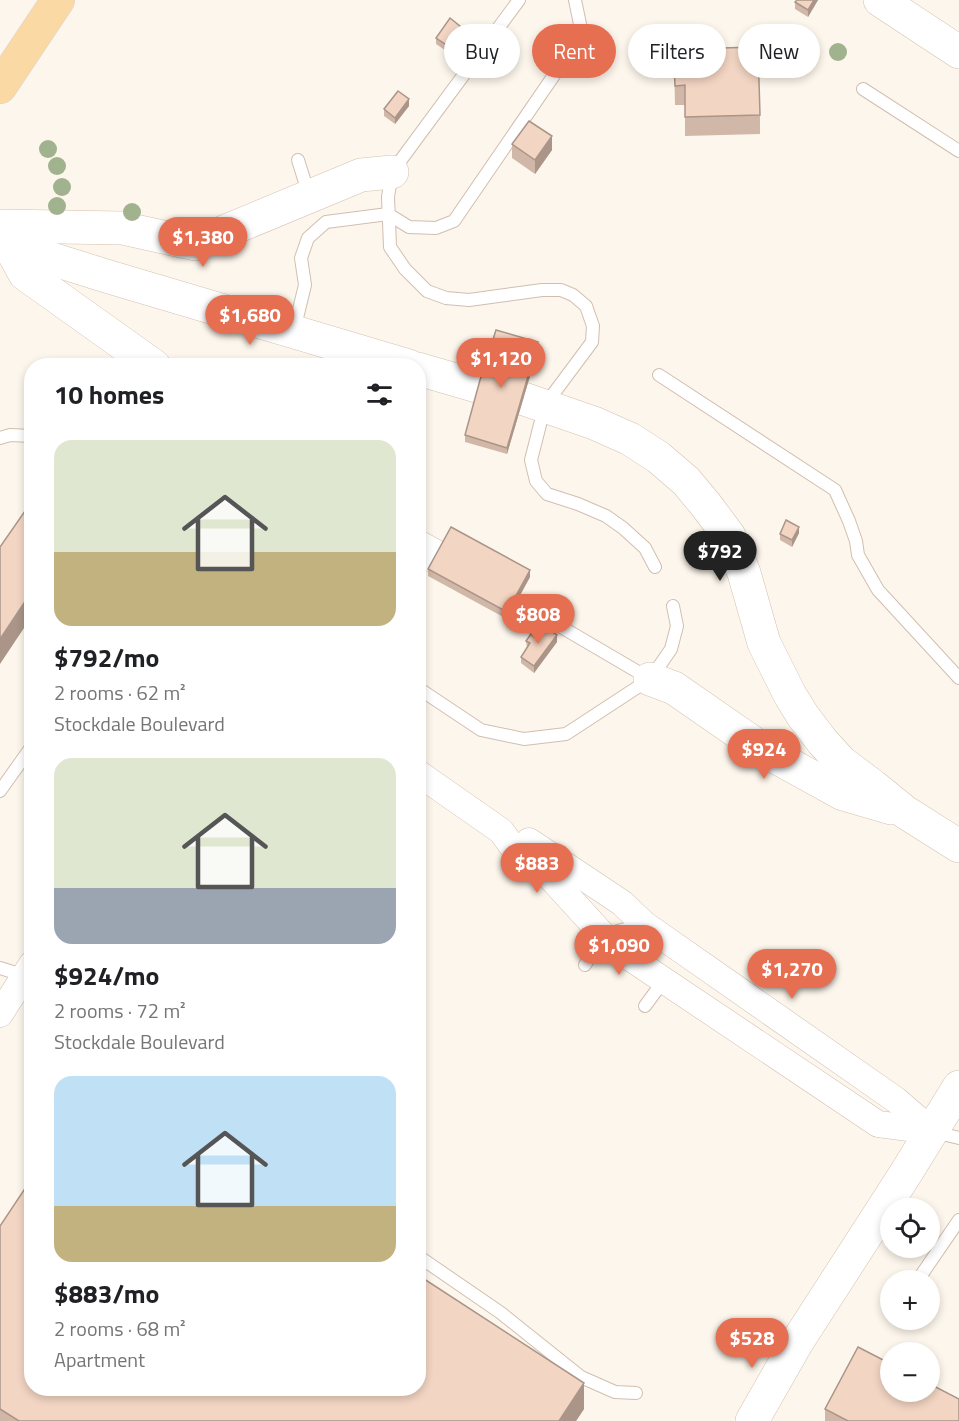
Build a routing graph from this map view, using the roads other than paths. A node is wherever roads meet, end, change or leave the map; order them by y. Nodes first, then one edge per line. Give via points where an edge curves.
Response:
1 (58, 0) edge
2 (519, 0) edge
3 (575, 0) edge
4 (898, 8) edge
5 (959, 52) edge
6 (0, 87) edge
7 (863, 88) dead end
8 (959, 151) edge
9 (298, 160) dead end
10 (392, 172) junction
11 (310, 196) junction
12 (388, 214) junction
13 (0, 227) edge
14 (294, 332) junction
15 (143, 358) edge
16 (383, 358) edge
17 (426, 371) edge
18 (659, 375) dead end
19 (480, 387) edge
20 (534, 402) junction
21 (24, 436) edge
22 (0, 438) edge
23 (655, 567) dead end
24 (517, 601) edge
25 (673, 606) dead end
26 (959, 678) edge
27 (650, 679) junction
28 (426, 693) edge
29 (24, 757) edge
30 (426, 779) edge
31 (0, 791) edge
32 (905, 812) junction
33 (501, 831) junction
34 (959, 846) edge
35 (644, 924) junction
36 (603, 935) junction
37 (585, 965) dead end
38 (22, 972) edge
39 (664, 980) junction
40 (645, 1006) dead end
41 (0, 1014) edge
42 (959, 1087) edge
43 (945, 1135) edge
44 (959, 1220) edge
45 (426, 1262) edge
46 (925, 1270) edge
47 (636, 1393) dead end
48 (752, 1421) edge

1 - 6 main road
2 - 10 lane
3 - 12 lane via 580,24 574,46 454,221 436,228 409,227
4 - 5 main road
7 - 8 lane
9 - 11 lane
10 - 11 main road via 361,175
10 - 12 lane
11 - 13 main road via 195,244 122,228
12 - 14 lane via 326,222 308,238 301,258 305,285
12 - 20 lane via 390,248 427,291 469,300 561,290 586,306 593,326 592,342
13 - 14 main road via 39,255
13 - 15 main road via 25,274
14 - 16 main road
17 - 19 main road
18 - 26 lane via 835,490 858,555 878,590
20 - 23 lane via 531,460 536,481 547,494 596,511 623,528 645,548
20 - 32 main road via 604,427 647,449 696,492 729,536 764,643 803,716 841,762
21 - 22 lane
24 - 27 lane
25 - 27 lane via 677,626 671,649
27 - 28 lane via 566,734 524,739 481,730
27 - 32 main road via 674,688 765,751 843,794
29 - 31 lane
30 - 33 street
32 - 34 main road
33 - 35 street via 522,837 622,903
33 - 36 street
35 - 36 lane
35 - 43 street
36 - 37 lane
36 - 39 street
38 - 41 street
39 - 40 lane
39 - 43 street via 878,1124
42 - 43 main road
43 - 48 main road via 796,1342
44 - 46 lane
45 - 47 lane via 506,1317 581,1377 615,1392

